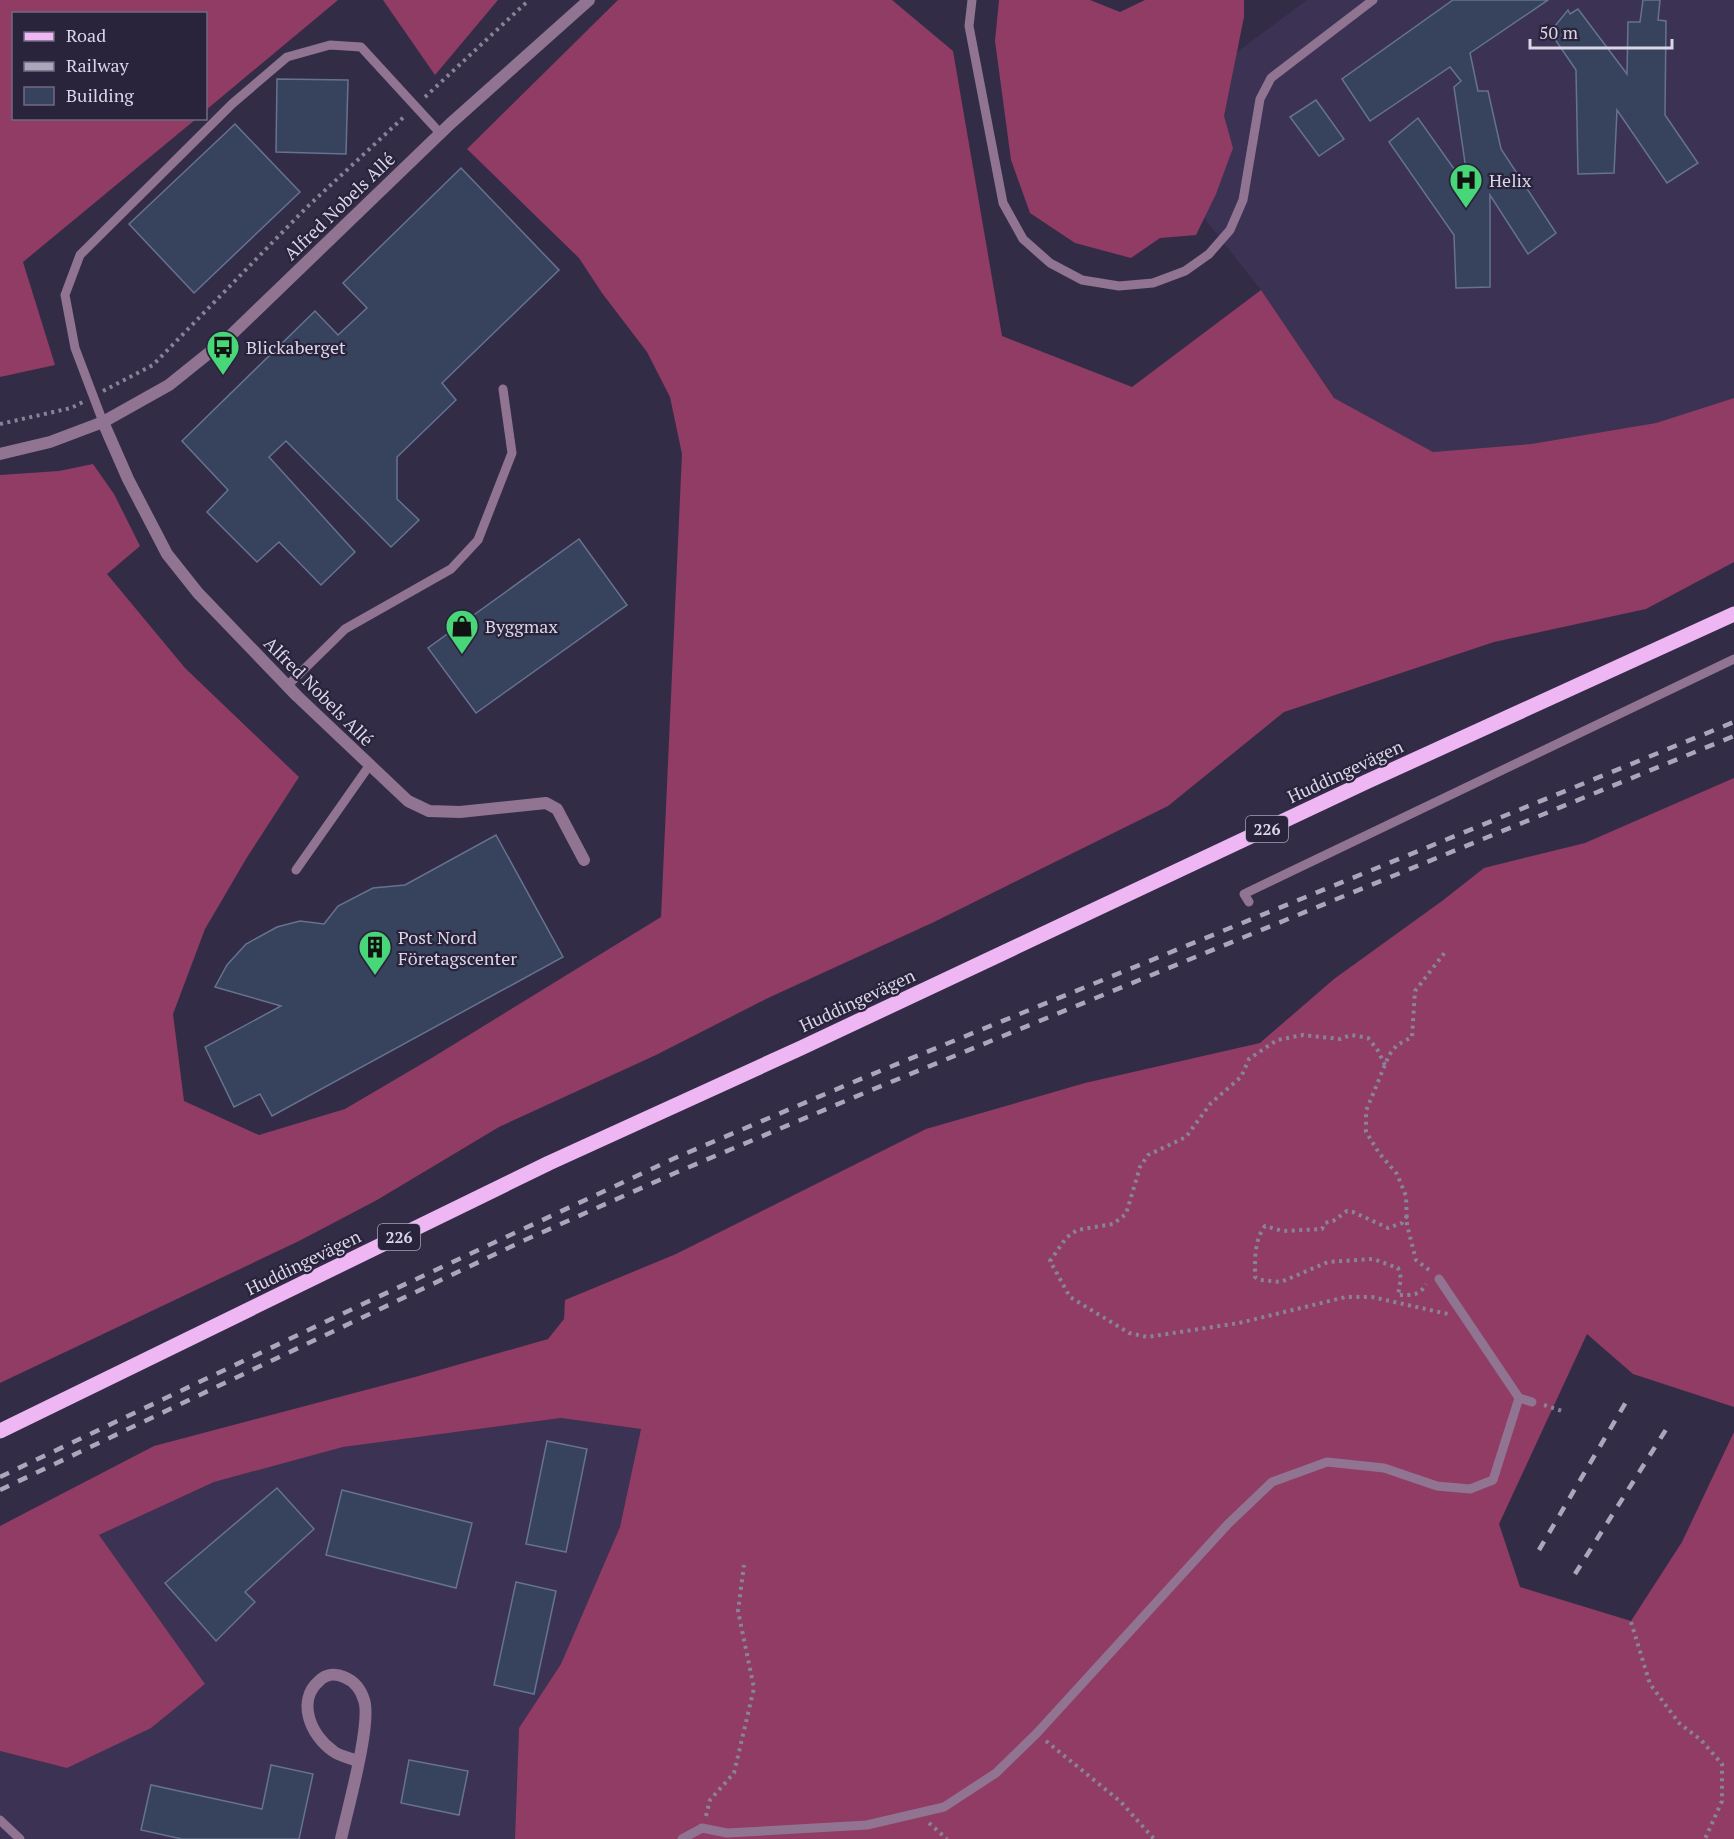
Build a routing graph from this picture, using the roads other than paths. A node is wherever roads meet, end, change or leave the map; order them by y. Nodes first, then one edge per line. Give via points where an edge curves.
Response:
1 (589, 0) edge
2 (972, 0) edge
3 (1373, 0) edge
4 (440, 133) junction
5 (502, 389) dead end
6 (103, 422) junction
7 (0, 454) edge
8 (1734, 614) edge
9 (1734, 659) edge
10 (287, 686) junction
11 (369, 766) junction
12 (584, 860) dead end
13 (296, 870) dead end
14 (1249, 902) dead end
15 (1436, 1276) road end
16 (1520, 1398) junction
17 (1532, 1402) road end
18 (0, 1431) edge
19 (358, 1761) junction
20 (0, 1820) edge
21 (20, 1839) edge
22 (341, 1839) edge
23 (682, 1839) edge

1 - 4 street, Alfred Nobels Allé
2 - 3 lane via 969,26 1003,203 1023,239 1050,263 1082,280 1119,285 1153,283 1185,271 1209,254 1230,230 1243,200 1260,99 1271,78
4 - 6 street, Alfred Nobels Allé via 230,336 169,385
4 - 6 lane via 361,47 330,45 287,57 232,104 80,255 64,295 75,348
5 - 10 lane via 512,453 478,540 451,569 345,629
6 - 7 street, Alfred Nobels Allé via 50,442
6 - 10 street, Alfred Nobels Allé via 167,554 198,593
8 - 18 main road, Huddingevägen / 226 via 549,1163
9 - 14 lane via 1244,894
10 - 11 street, Alfred Nobels Allé
11 - 12 street, Alfred Nobels Allé via 408,801 429,811 460,812 546,803 557,809
11 - 13 lane
15 - 16 lane
16 - 17 lane
16 - 23 lane via 1492,1480 1470,1489 1437,1486 1384,1468 1327,1462 1272,1482 1228,1524 996,1773 944,1807 867,1825 727,1833 702,1828
19 - 19 street via 366,1724 365,1701 356,1684 346,1677 335,1674 321,1678 312,1687 308,1721 333,1751
19 - 22 street
20 - 21 lane

